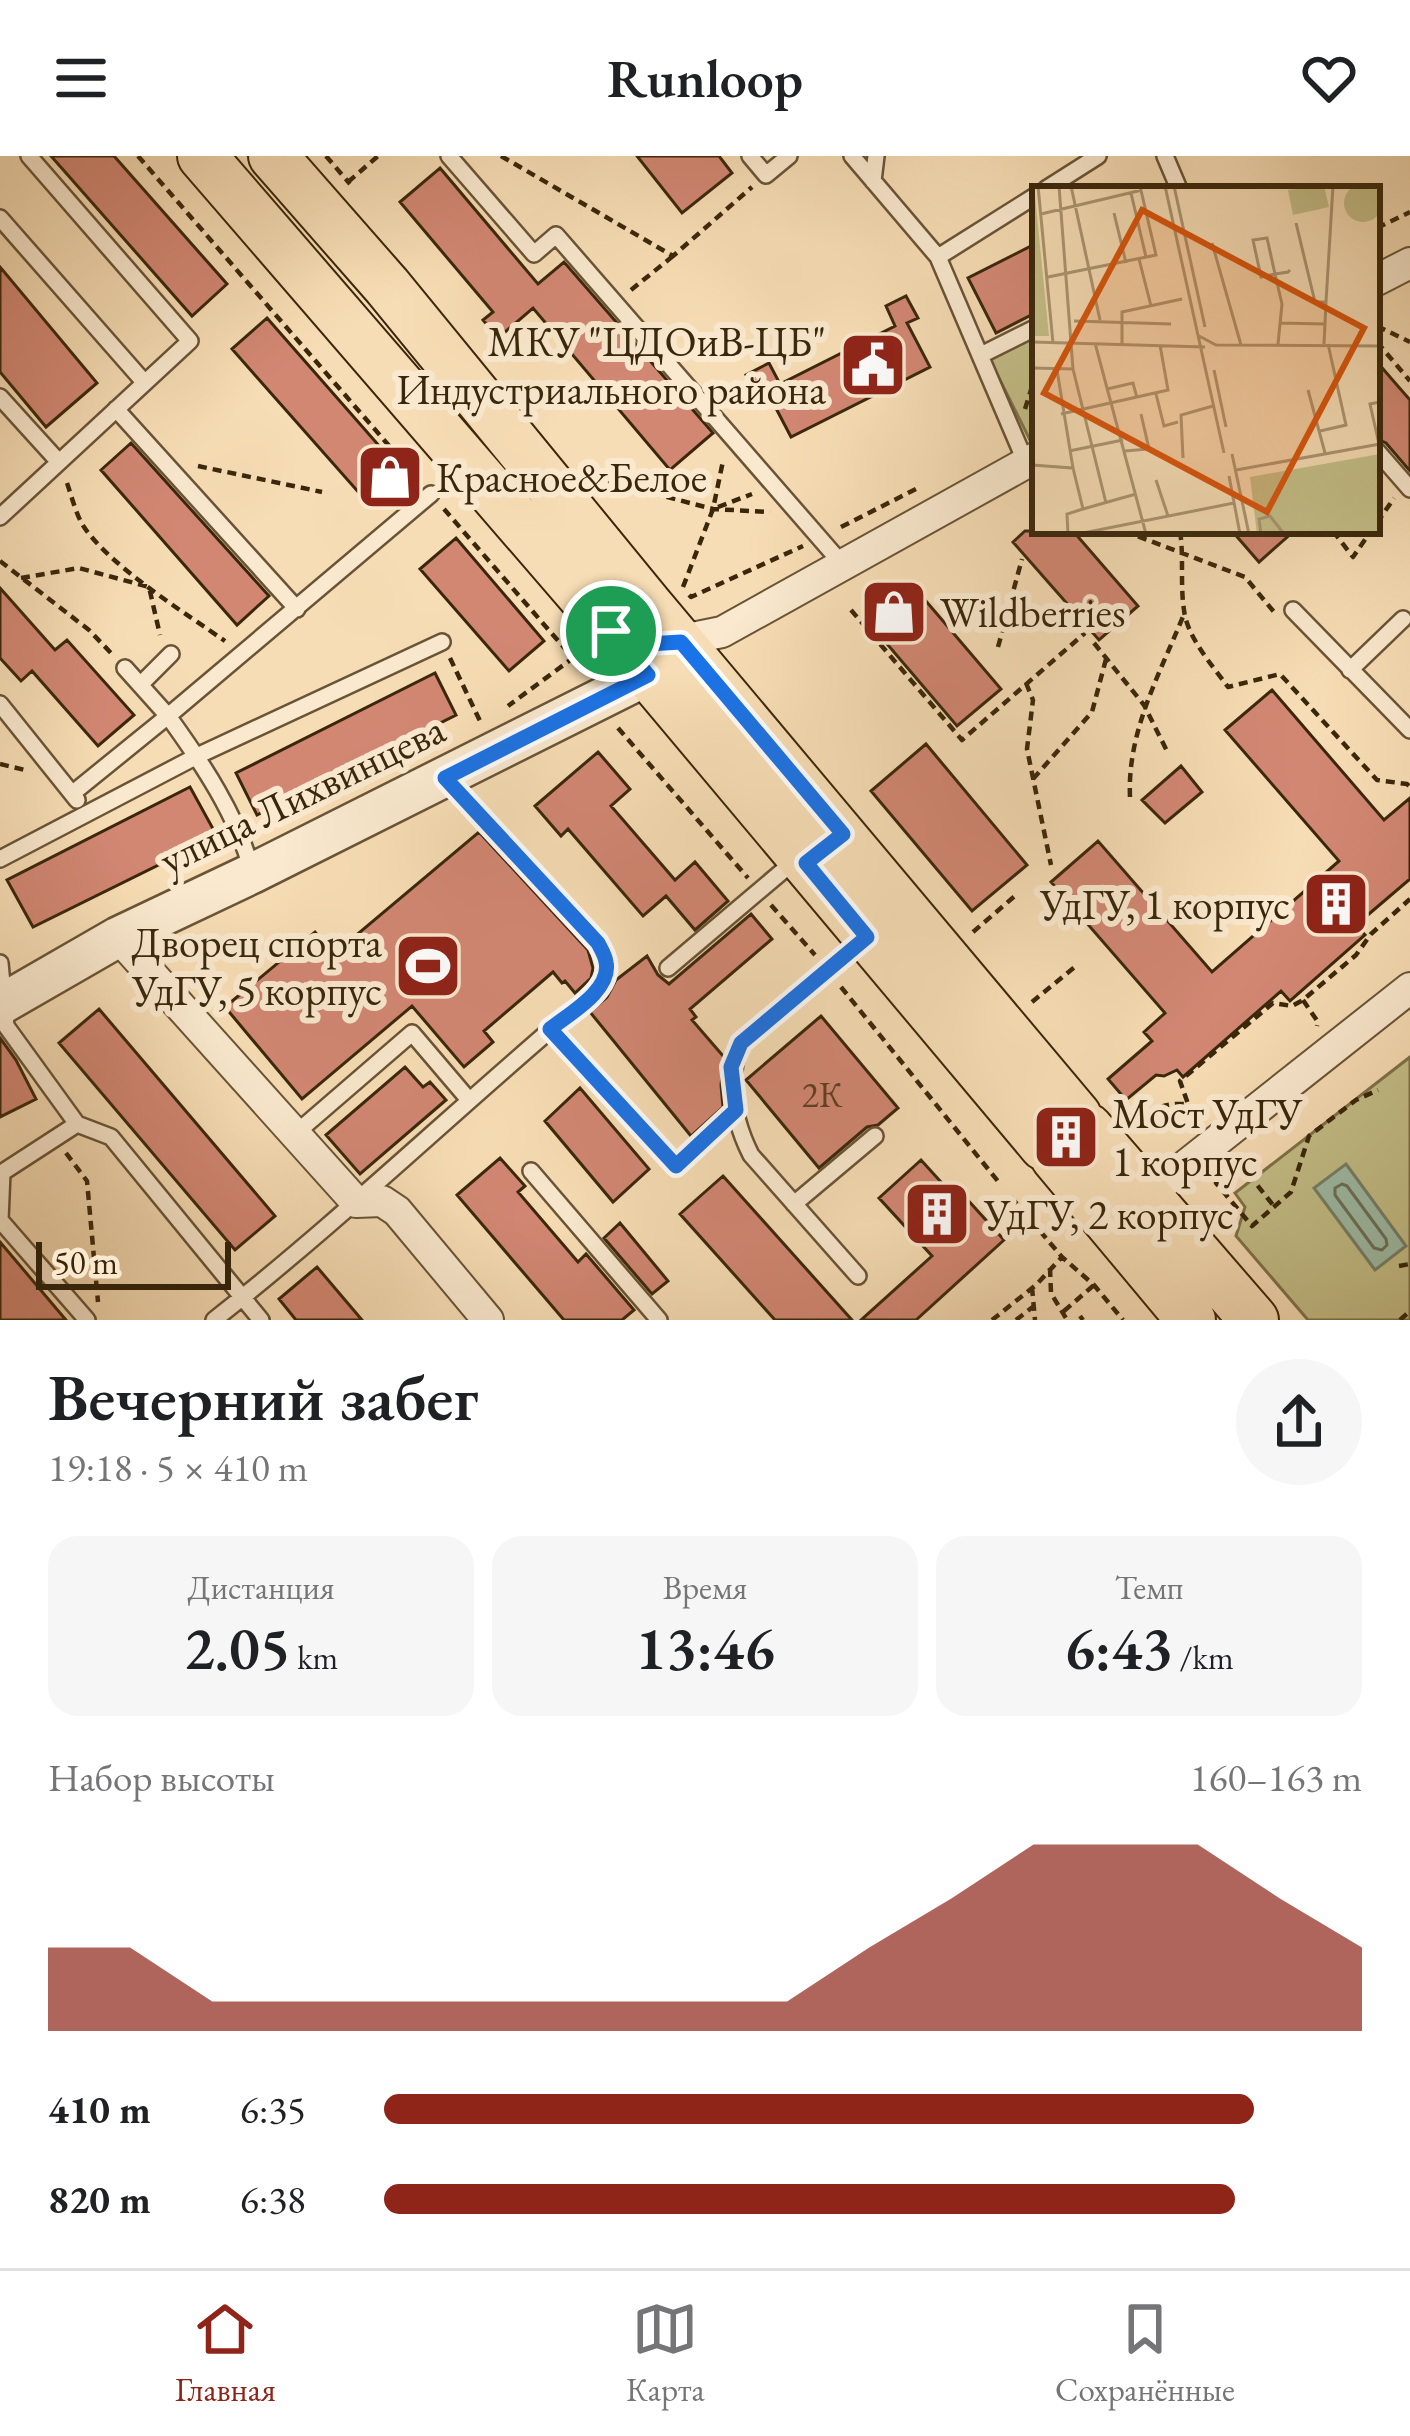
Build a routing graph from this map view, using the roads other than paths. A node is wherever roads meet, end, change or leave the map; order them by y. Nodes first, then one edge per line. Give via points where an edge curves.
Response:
1 (29, 156) edge
2 (202, 156) edge
3 (273, 156) edge
4 (449, 156) edge
5 (750, 156) edge
6 (789, 156) edge
7 (852, 156) edge
8 (876, 156) edge
9 (1098, 156) edge
10 (1166, 156) edge
11 (873, 181) junction
12 (1051, 186) edge
13 (1179, 186) edge
14 (1032, 198) edge
15 (0, 218) edge
16 (938, 257) junction
17 (1410, 263) edge
18 (1380, 278) edge
19 (386, 286) junction
20 (346, 321) junction
21 (1032, 330) edge
22 (981, 355) junction
23 (144, 382) junction
24 (0, 398) edge
25 (116, 409) junction
26 (1026, 453) edge
27 (1380, 454) edge
28 (58, 461) junction
29 (1407, 486) edge
30 (431, 494) road end
31 (0, 517) edge
32 (843, 565) junction
33 (297, 609) junction
34 (1285, 613) road end
35 (1403, 619) dead end
36 (442, 642) road end
37 (680, 645) junction
38 (169, 657) road end
39 (125, 668) road end
40 (1350, 670) junction
41 (140, 685) junction
42 (0, 704) edge
43 (168, 716) junction
44 (1410, 730) edge
45 (197, 756) junction
46 (445, 778) junction
47 (74, 793) junction
48 (83, 813) junction
49 (816, 851) junction
50 (0, 859) edge
51 (253, 874) junction
52 (118, 937) junction
53 (867, 937) junction
54 (0, 963) edge
55 (668, 968) dead end
56 (1410, 988) edge
57 (2, 1004) edge
58 (550, 1029) junction
59 (469, 1100) junction
60 (736, 1110) junction
61 (77, 1124) junction
62 (295, 1133) junction
63 (1080, 1134) junction
64 (875, 1136) dead end
65 (531, 1171) dead end
66 (1, 1174) edge
67 (1147, 1196) junction
68 (356, 1202) junction
69 (794, 1204) junction
70 (858, 1276) dead end
71 (242, 1298) junction
72 (87, 1320) edge
73 (214, 1320) edge
74 (261, 1320) edge
75 (488, 1320) edge
76 (659, 1320) edge
77 (1191, 1320) edge
78 (1254, 1320) edge

1 - 23 lane via 190,341
2 - 20 main road
3 - 19 main road
4 - 32 lane via 534,254 556,235
5 - 6 lane via 766,175
7 - 11 lane
8 - 11 lane
9 - 12 lane
10 - 13 lane
11 - 16 lane
14 - 16 lane
15 - 23 lane
16 - 22 lane
17 - 18 street
19 - 20 main road
19 - 37 main road
20 - 37 main road via 592,644
21 - 22 lane
22 - 26 lane
23 - 25 lane
24 - 28 lane
25 - 28 lane
25 - 33 lane
26 - 32 street, улица Лихвинцева
27 - 29 lane
28 - 31 lane
30 - 33 lane
32 - 37 street, улица Лихвинцева via 722,632
33 - 43 lane
34 - 40 lane
35 - 40 lane
36 - 45 lane
37 - 46 street, улица Лихвинцева
37 - 49 main road
38 - 41 lane
39 - 41 lane
40 - 44 lane
41 - 43 lane
42 - 47 lane
43 - 45 lane
43 - 47 lane
45 - 48 lane
45 - 51 lane
46 - 51 street, улица Лихвинцева
46 - 58 lane via 598,943 608,964 597,990
47 - 48 lane
48 - 50 lane
49 - 53 main road
49 - 55 lane
49 - 63 main road
51 - 52 street, улица Лихвинцева
52 - 57 street, улица Лихвинцева
52 - 62 street
53 - 60 lane via 741,1043 731,1067
53 - 63 main road
54 - 57 lane
56 - 67 street
57 - 61 lane via 6,1026
58 - 59 lane
58 - 60 lane via 676,1166
59 - 62 lane via 412,1034
59 - 68 lane
60 - 69 lane via 752,1155
61 - 66 lane
61 - 71 lane via 111,1137
62 - 68 street
63 - 67 main road
63 - 77 main road
64 - 69 lane
65 - 76 lane
66 - 72 lane via 0,1220
67 - 78 main road
68 - 71 lane
68 - 75 street via 397,1210
69 - 70 lane
71 - 73 lane
71 - 74 lane

